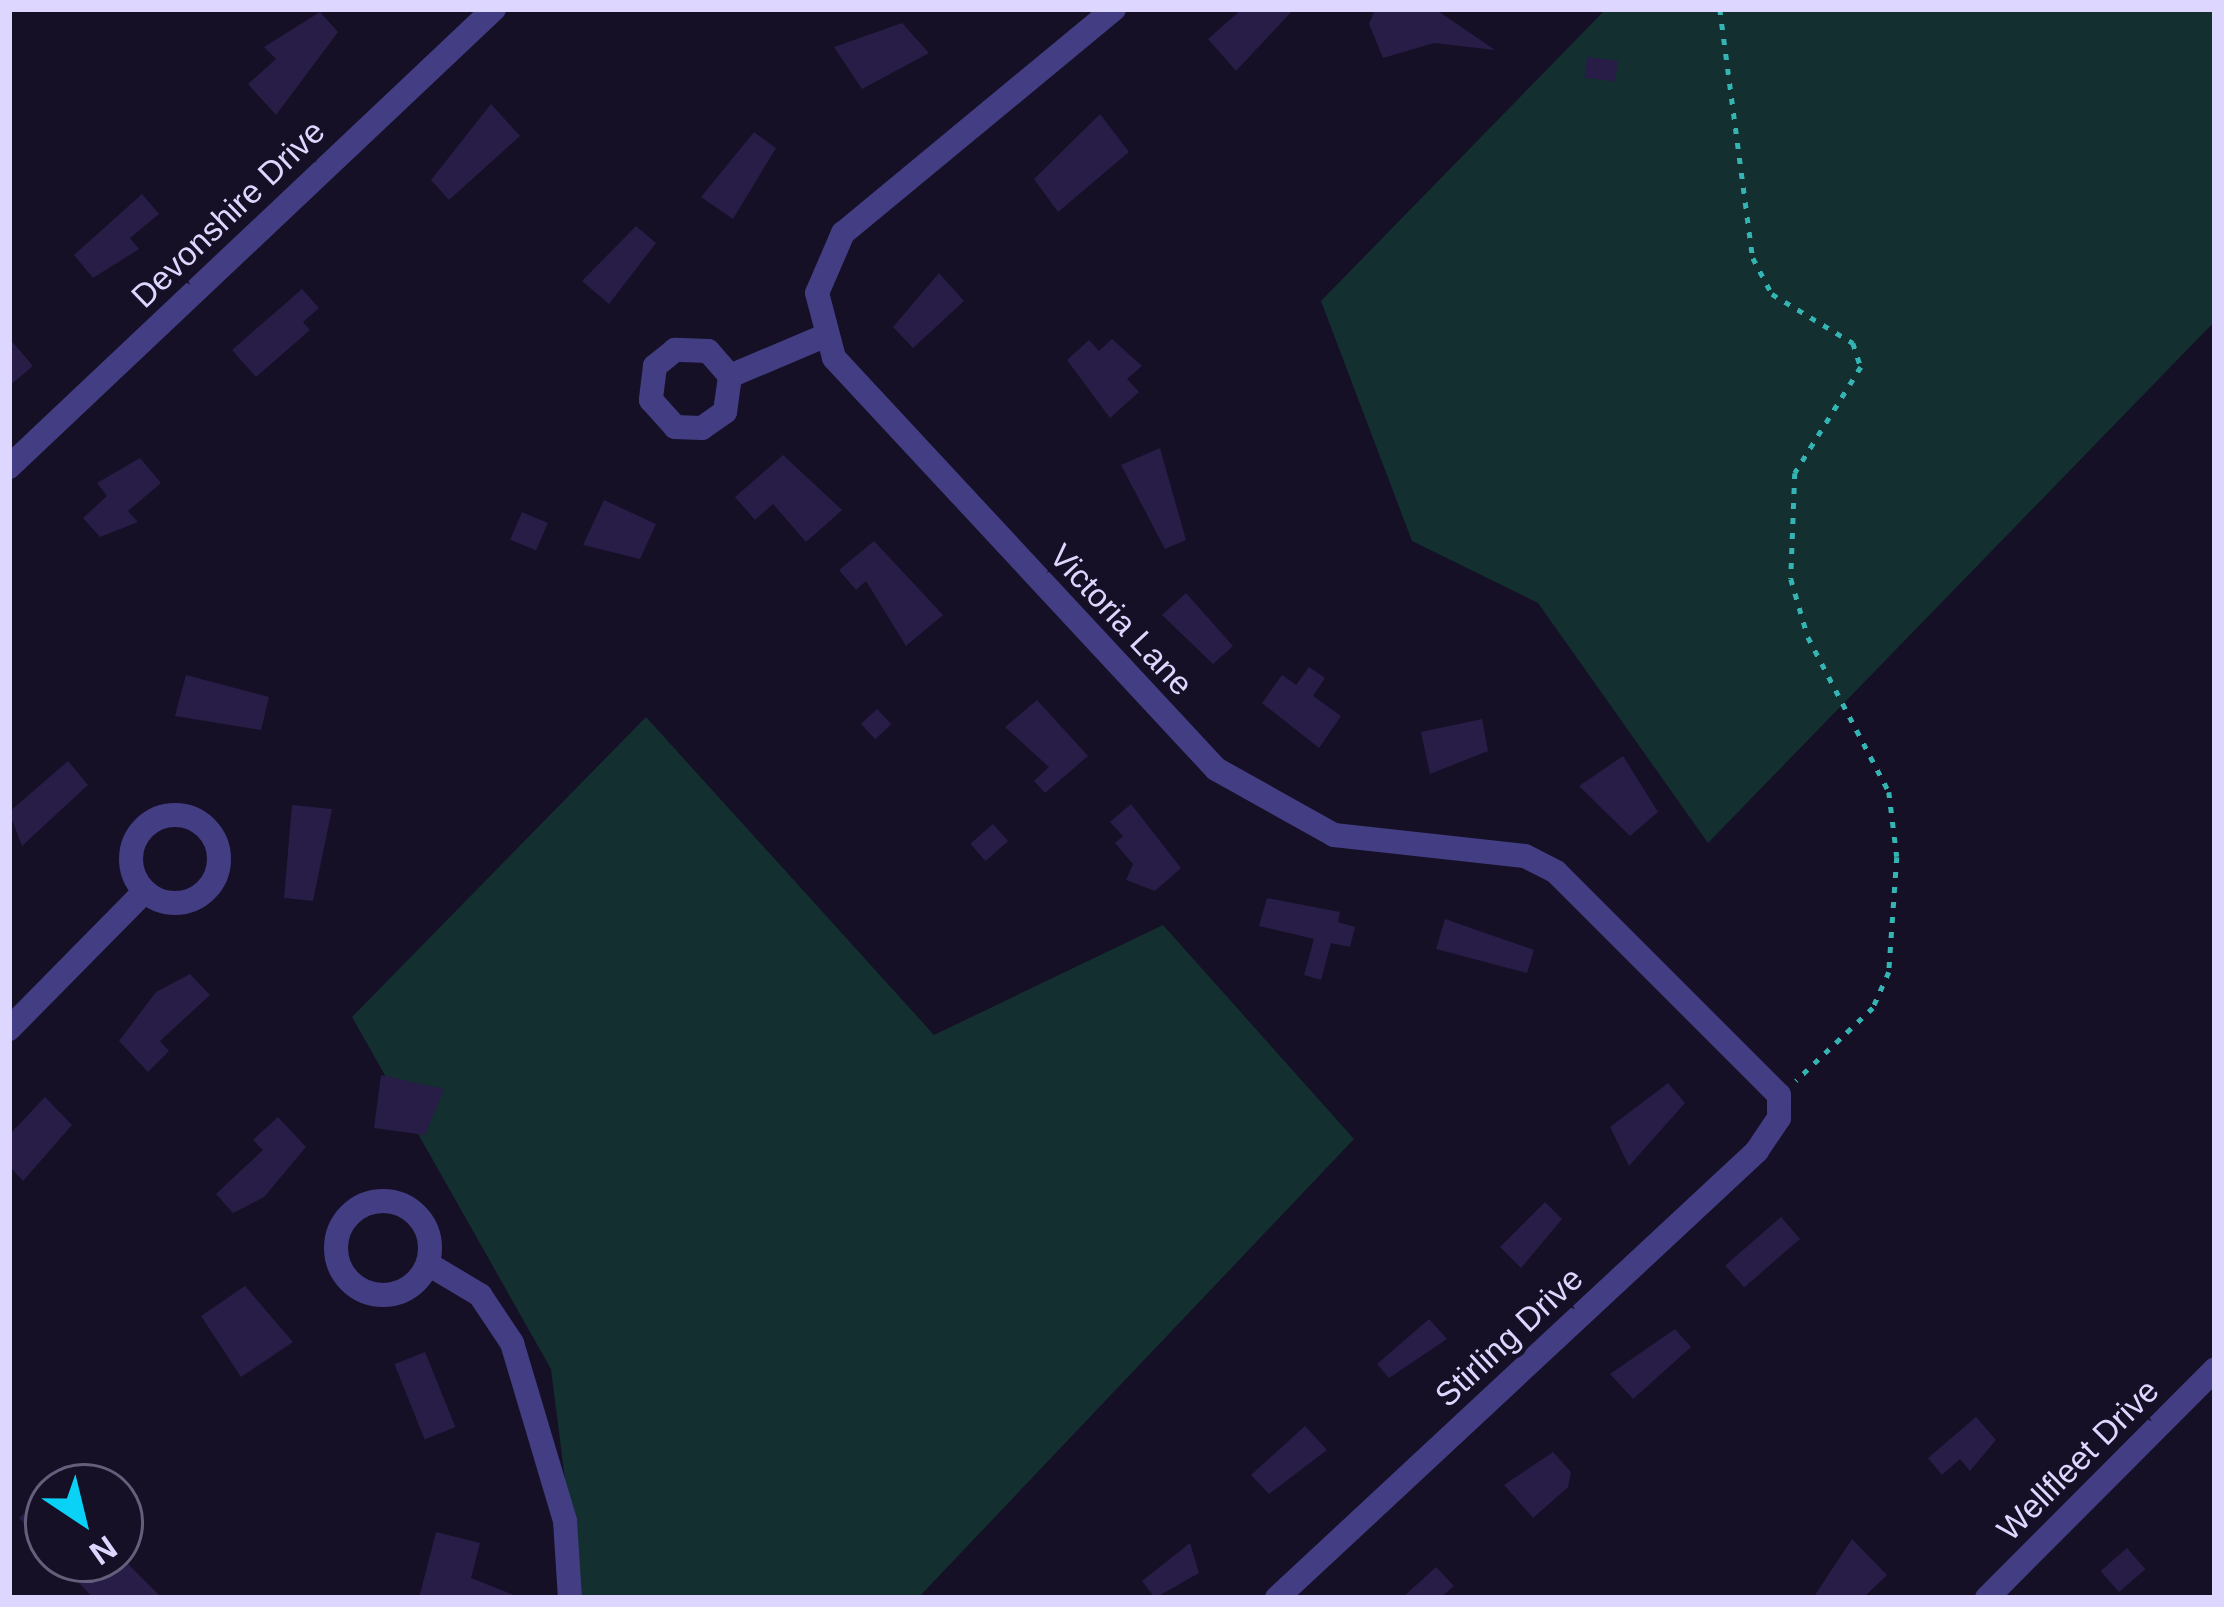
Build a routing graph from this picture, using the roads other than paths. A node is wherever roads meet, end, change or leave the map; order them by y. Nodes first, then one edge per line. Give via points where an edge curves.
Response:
1 (494, 9) edge
2 (1114, 9) edge
3 (822, 338) junction
4 (730, 376) dead end
5 (9, 467) edge
6 (145, 892) dead end
7 (9, 1029) edge
8 (1779, 1107) joint
9 (428, 1264) dead end
10 (2215, 1369) edge
11 (570, 1598) edge
12 (1277, 1598) edge
13 (1987, 1598) edge

1 - 5 street, Devonshire Drive
2 - 3 street via 859,216 823,271
3 - 4 street
3 - 8 street, Victoria Lane via 863,396 1216,769 1334,835 1525,856 1556,872
6 - 7 street
8 - 12 street, Stirling Drive
9 - 11 street via 480,1295 512,1343 566,1521
10 - 13 street, Wellfleet Drive

